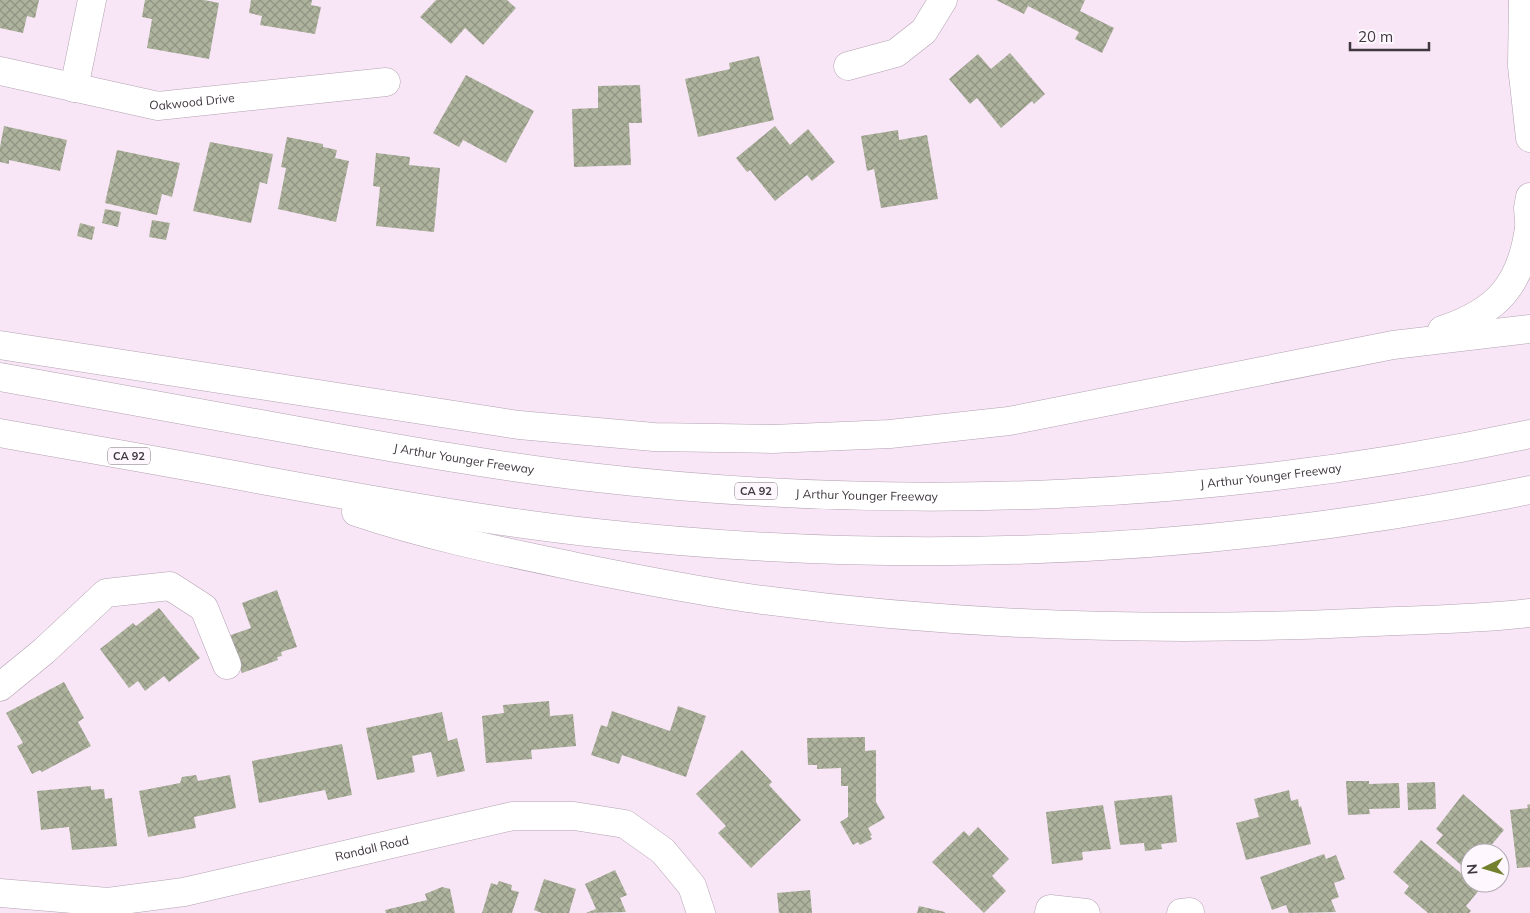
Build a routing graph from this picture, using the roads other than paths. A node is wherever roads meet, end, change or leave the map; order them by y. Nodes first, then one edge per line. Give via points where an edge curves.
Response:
1 (92, 0) edge
2 (943, 0) edge
3 (1523, 0) edge
4 (848, 66) dead end
5 (0, 71) edge
6 (386, 82) dead end
7 (74, 88) junction
8 (1530, 138) edge
9 (1530, 197) edge
10 (1529, 231) edge
11 (1530, 329) edge
12 (0, 345) edge
13 (1393, 346) junction
14 (0, 377) edge
15 (0, 433) edge
16 (1524, 436) edge
17 (258, 479) junction
18 (1528, 491) edge
19 (1530, 613) edge
20 (1471, 617) junction
21 (1530, 627) edge
22 (228, 665) dead end
23 (0, 687) edge
24 (0, 891) edge
25 (701, 913) edge
26 (1049, 913) edge
27 (1086, 913) edge

1 - 7 main road
2 - 4 main road via 924,32 896,54
3 - 8 main road via 1522,57
5 - 7 main road, Oakwood Drive
6 - 7 main road, Oakwood Drive via 158,106
9 - 10 main road
10 - 13 main road via 1519,269 1508,290 1490,307 1462,322
11 - 13 main road
12 - 13 main road via 519,425 636,436 733,439 861,436 1009,420
14 - 16 main road, J Arthur Younger Freeway / CA 92 via 531,470 644,483 843,495 986,496 1156,488 1344,466
15 - 17 main road, CA 92
17 - 18 main road, CA 92 via 426,509 595,533 767,547 939,552 1111,546 1225,537 1376,518
17 - 20 main road via 362,514 479,546 658,583 816,607 969,621 1122,627 1253,627
19 - 20 main road
20 - 21 main road
22 - 23 main road via 204,608 170,586 106,593
24 - 25 main road, Randall Road via 108,902 184,892 513,816 574,816 625,824 663,851 692,886
26 - 27 main road via 1050,909

